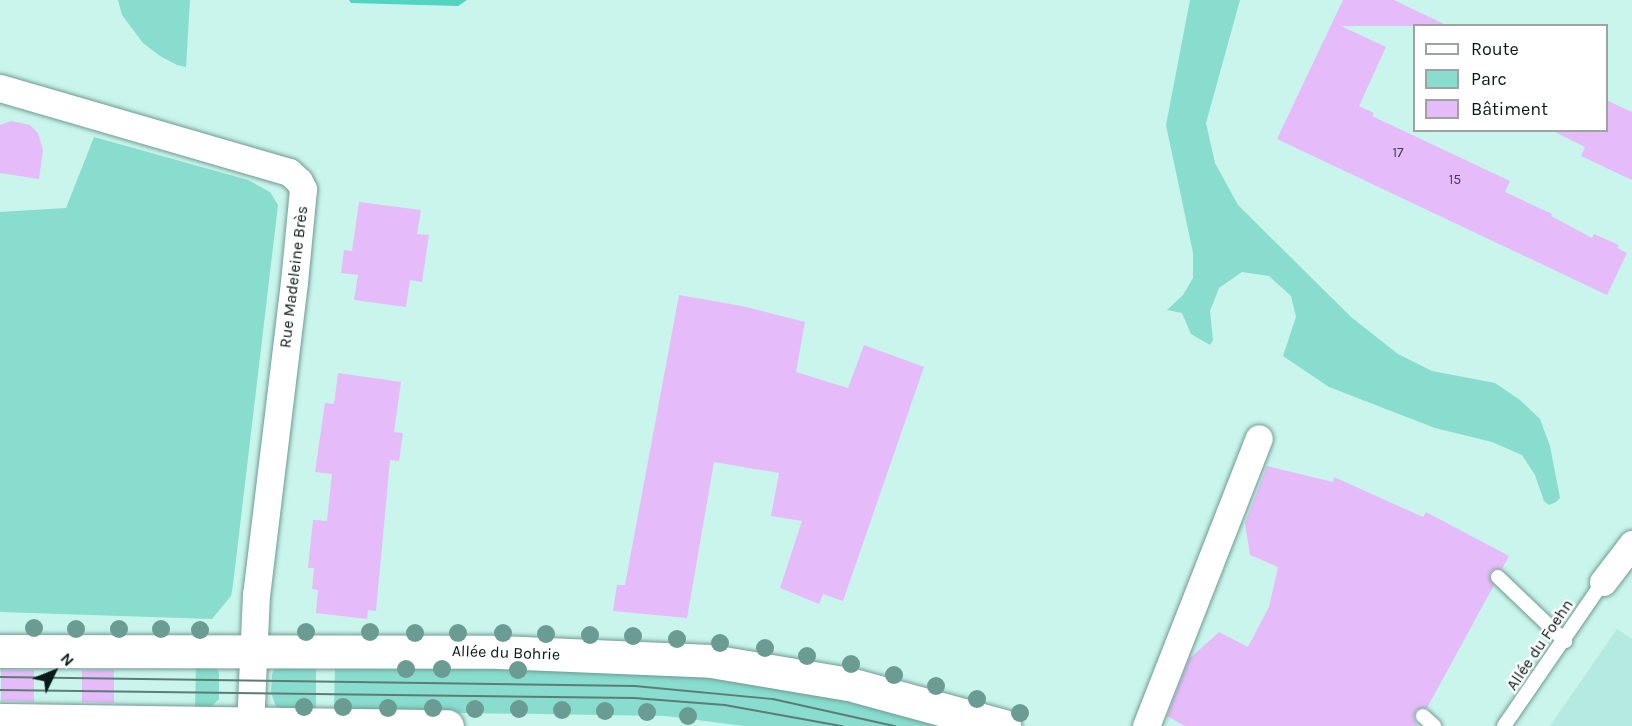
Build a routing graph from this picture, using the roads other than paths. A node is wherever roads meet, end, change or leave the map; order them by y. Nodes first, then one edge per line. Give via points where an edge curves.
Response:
1 (0, 88) edge
2 (1259, 438) dead end
3 (1632, 544) edge
4 (1498, 577) dead end
5 (1603, 582) joint
6 (1564, 641) junction
7 (0, 651) edge
8 (251, 651) junction
9 (1423, 716) dead end
10 (0, 720) edge
11 (271, 725) edge
12 (447, 726) edge
13 (1004, 726) edge
14 (1146, 726) edge
15 (1434, 726) edge
16 (1504, 726) edge

1 - 8 street, Rue Madeleine Brès via 289,172 303,189
2 - 14 street
3 - 5 street
4 - 6 lane
5 - 6 lane, Allée du Foehn
6 - 16 lane, Allée du Foehn
7 - 8 main road, Allée du Bohrie
8 - 11 street, Rue Madeleine Brès
8 - 13 main road, Allée du Bohrie via 499,652 711,661 849,684
9 - 15 lane
10 - 11 main road
11 - 12 main road

